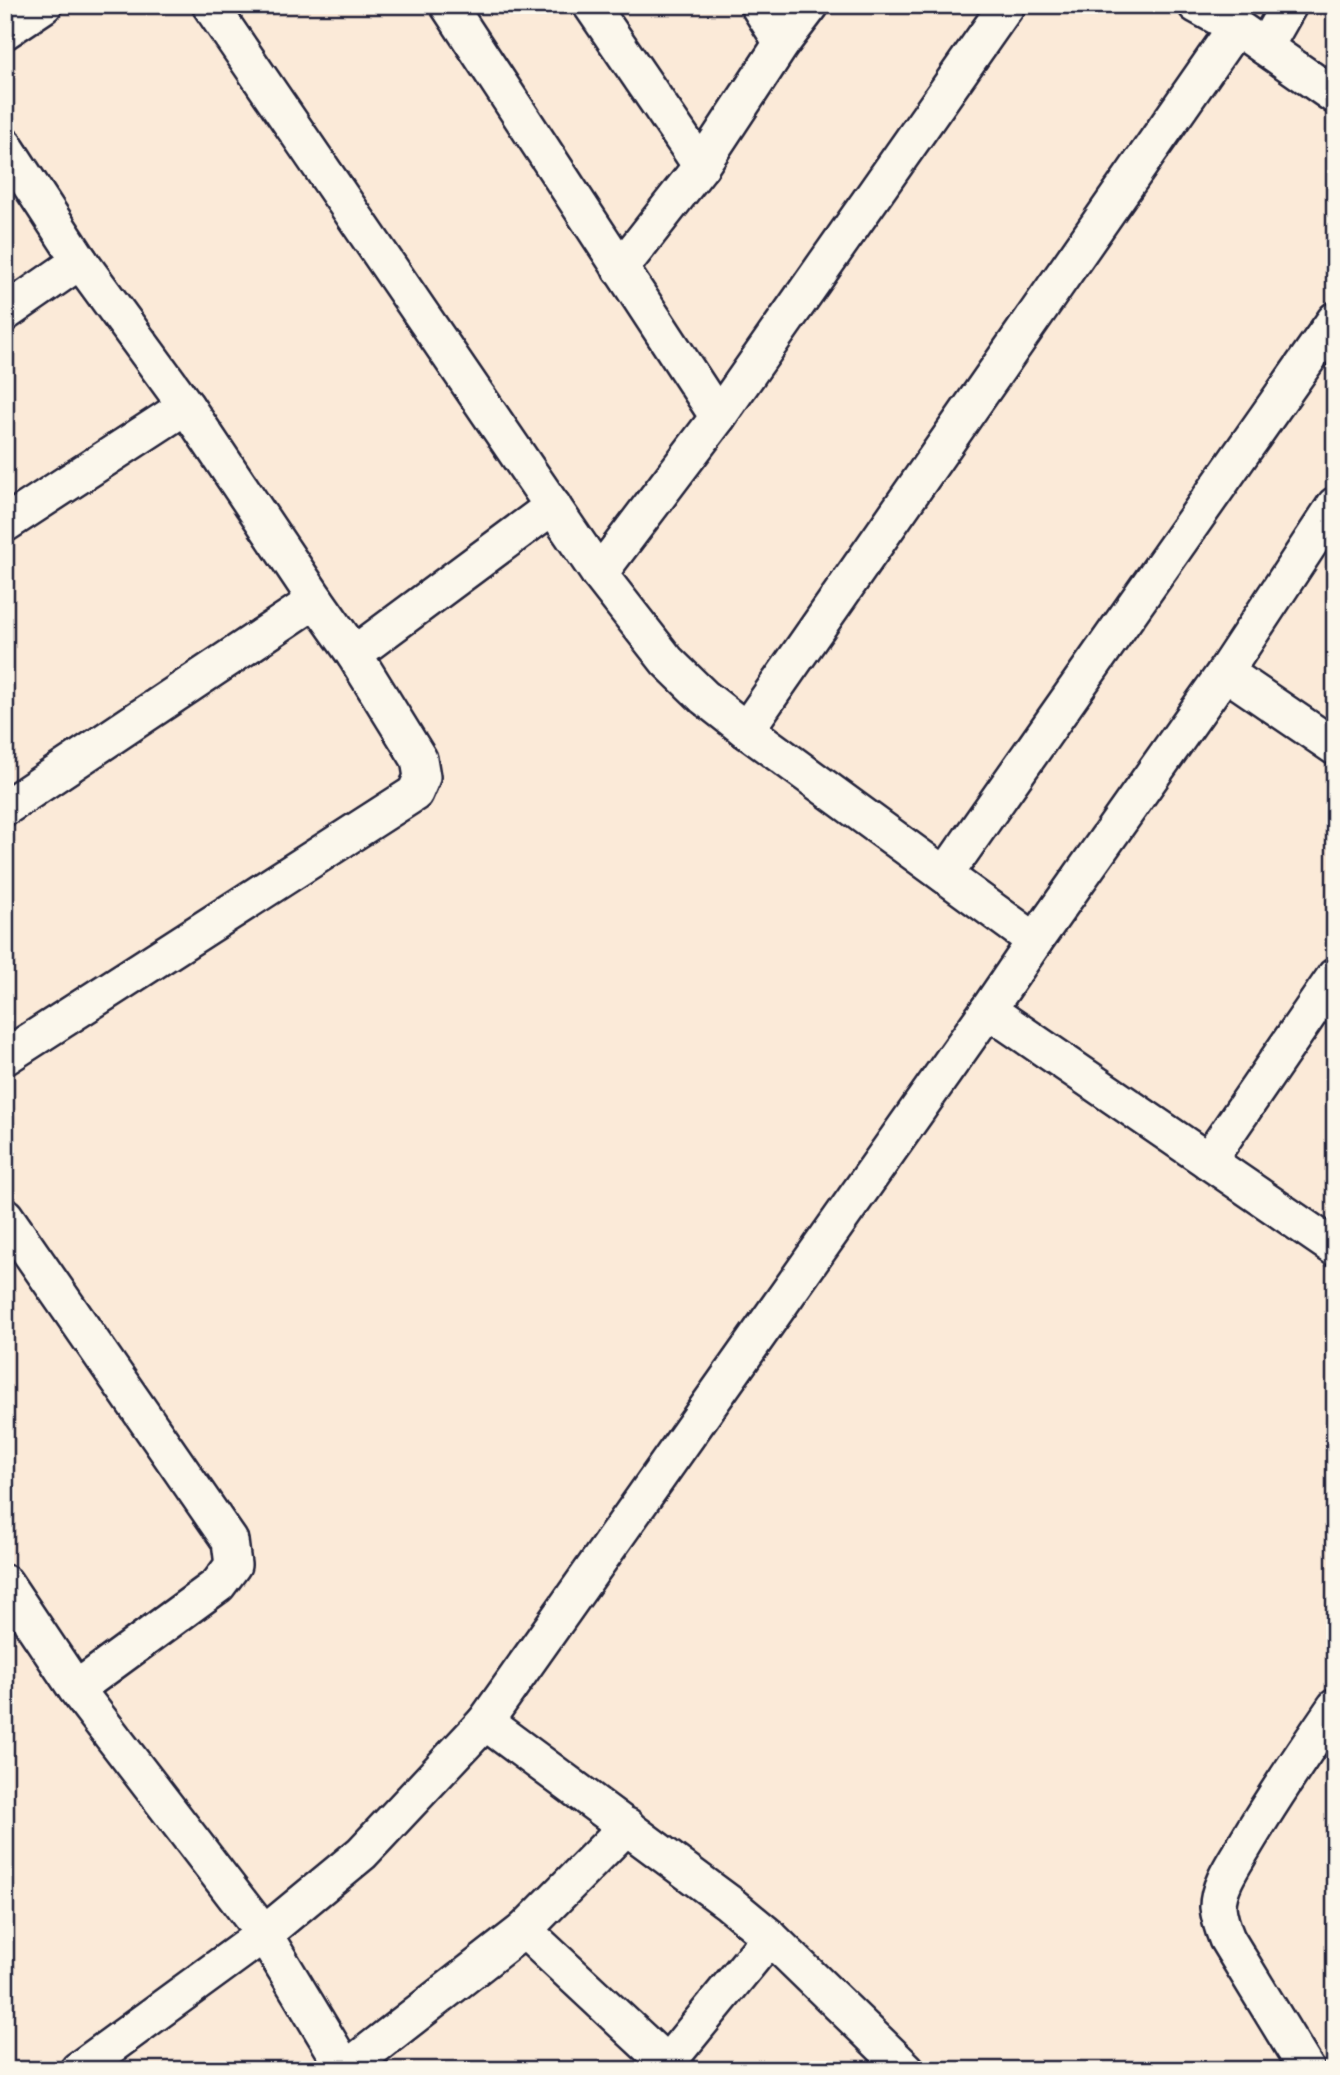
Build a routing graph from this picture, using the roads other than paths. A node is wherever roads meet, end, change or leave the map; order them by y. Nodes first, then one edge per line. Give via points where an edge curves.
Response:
1 (44, 5) edge
2 (210, 5) edge
3 (448, 5) edge
4 (591, 5) edge
5 (758, 5) edge
6 (811, 5) edge
7 (1007, 5) edge
8 (1196, 5) edge
9 (1290, 5) edge
10 (1236, 26) junction
11 (5, 31) edge
12 (782, 43) junction
13 (1265, 47) junction
14 (1335, 96) edge
15 (5, 146) edge
16 (701, 166) junction
17 (80, 261) junction
18 (621, 269) junction
19 (5, 313) edge
20 (1335, 320) edge
21 (186, 406) junction
22 (718, 417) junction
23 (553, 506) junction
24 (1331, 518) edge
25 (5, 524) edge
26 (599, 574) junction
27 (316, 600) junction
28 (355, 654) junction
29 (1225, 672) junction
30 (746, 730) junction
31 (1335, 747) edge
32 (5, 808) edge
33 (945, 875) junction
34 (1035, 941) junction
35 (1335, 976) edge
36 (988, 1010) junction
37 (5, 1057) edge
38 (1208, 1161) junction
39 (5, 1216) edge
40 (1335, 1248) edge
41 (5, 1583) edge
42 (76, 1689) junction
43 (1335, 1707) edge
44 (485, 1722) junction
45 (627, 1826) junction
46 (524, 1930) junction
47 (264, 1934) junction
48 (770, 1937) junction
49 (671, 2067) edge
50 (78, 2070) edge
51 (346, 2070) edge
52 (907, 2070) edge
53 (1307, 2070) edge

1 - 11 street
2 - 23 street
3 - 18 street
4 - 16 street
5 - 12 street
6 - 12 street
7 - 22 street
8 - 10 street
9 - 13 street
10 - 13 street
10 - 30 street
12 - 16 street
13 - 14 street
15 - 17 street
16 - 18 street
17 - 19 street
17 - 21 street
18 - 22 street
20 - 33 street
21 - 25 street
21 - 27 street
22 - 26 street
23 - 26 street
23 - 28 street
24 - 29 street
26 - 30 street via 667,660
27 - 28 street
27 - 32 street
28 - 37 street via 419,759 422,777 415,793
29 - 31 street
29 - 34 street
30 - 33 street
33 - 34 street
34 - 36 street
35 - 38 street
36 - 38 street
36 - 44 street
38 - 40 street
39 - 42 street via 230,1541 233,1565 218,1586
41 - 42 street
42 - 47 street
43 - 53 street via 1278,1789 1232,1868 1218,1907 1227,1939
44 - 45 street
44 - 47 street via 362,1853
45 - 46 street
45 - 48 street
46 - 49 street
46 - 51 street
47 - 50 street
47 - 51 street
48 - 49 street
48 - 52 street

